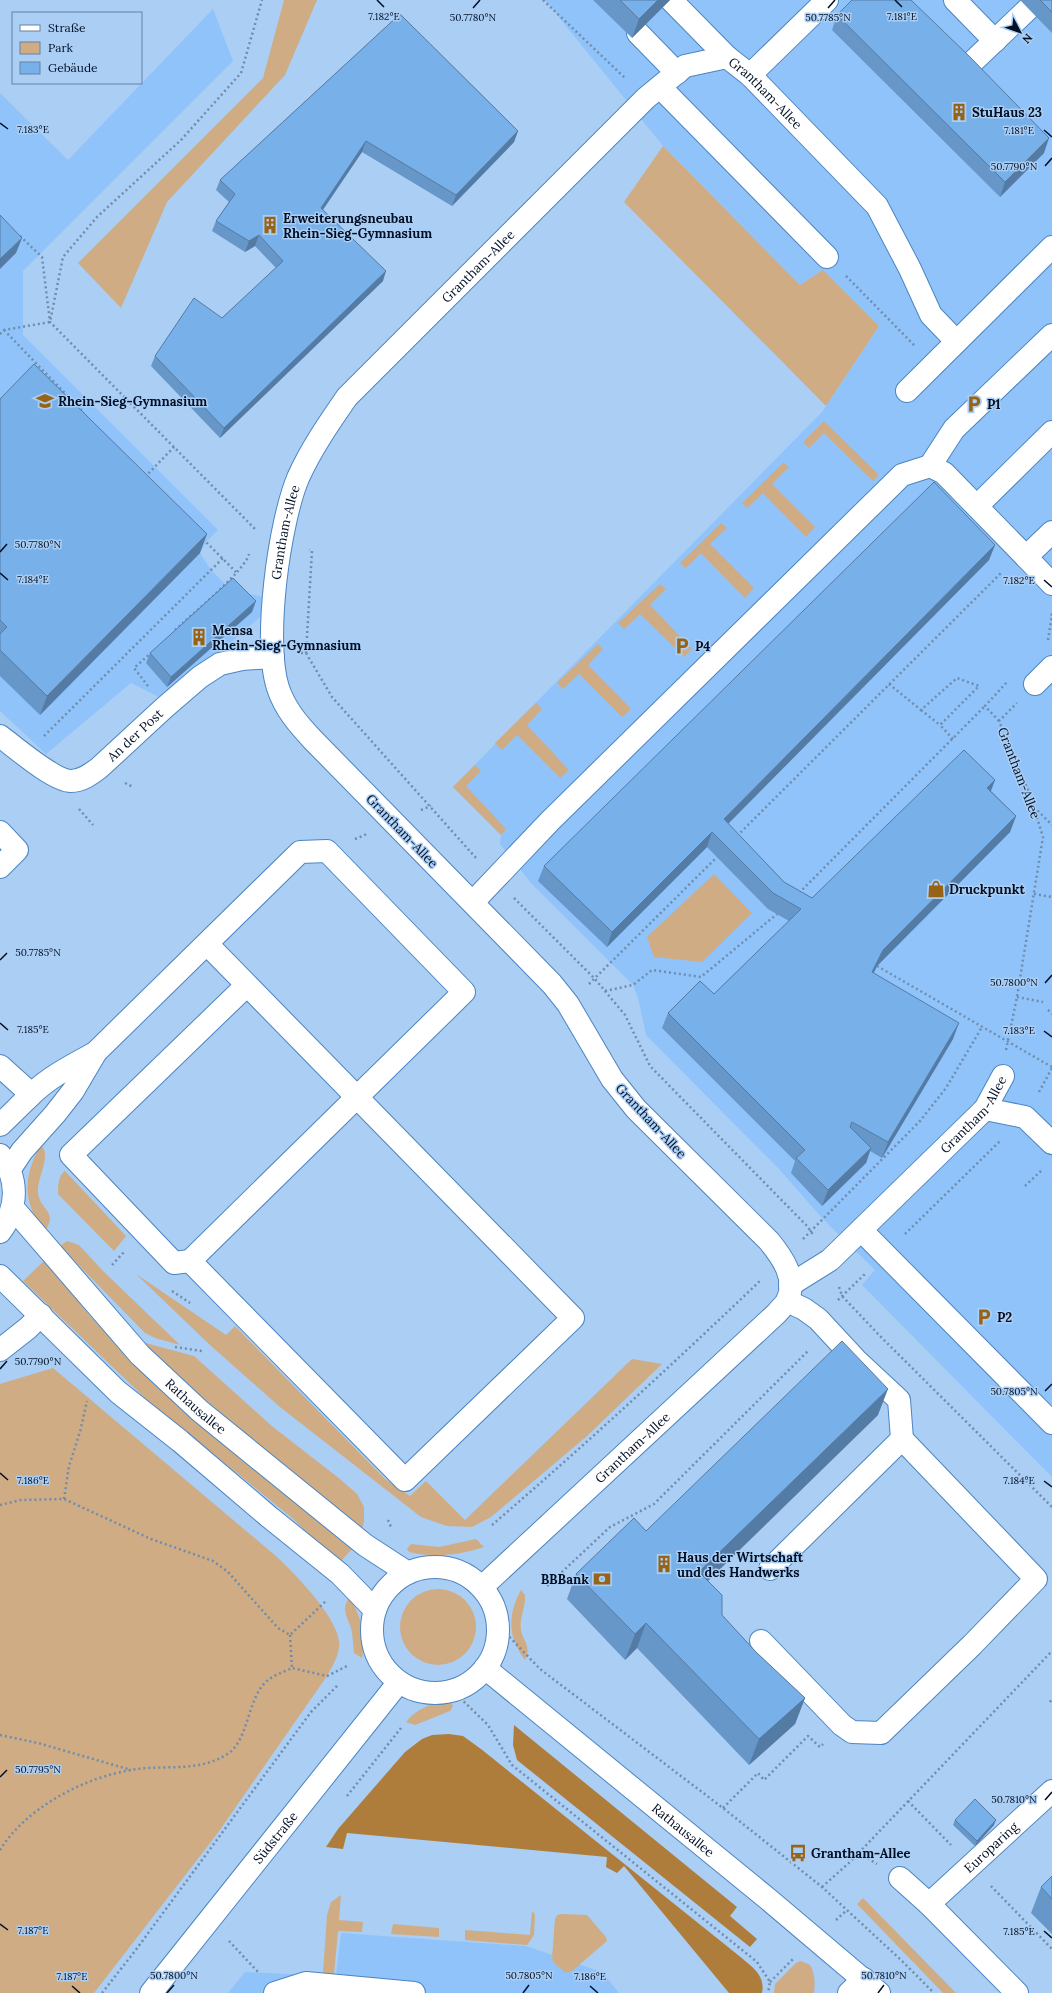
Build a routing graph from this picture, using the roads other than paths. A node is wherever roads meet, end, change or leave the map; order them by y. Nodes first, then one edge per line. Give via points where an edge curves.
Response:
1 (671, 0) edge
2 (827, 0) edge
3 (954, 0) edge
4 (1028, 9) dead end
5 (638, 33) edge
6 (995, 41) junction
7 (727, 57) junction
8 (963, 71) edge
9 (677, 73) junction
10 (750, 75) junction
11 (653, 93) junction
12 (1052, 247) edge
13 (827, 257) road end
14 (1052, 335) edge
15 (956, 341) junction
16 (907, 391) dead end
17 (1052, 432) edge
18 (930, 466) junction
19 (977, 506) junction
20 (1052, 532) edge
21 (1026, 557) junction
22 (1052, 584) edge
23 (273, 657) junction
24 (1052, 668) edge
25 (1035, 684) road end
26 (0, 736) edge
27 (0, 832) edge
28 (0, 867) edge
29 (473, 902) junction
30 (207, 944) junction
31 (247, 984) junction
32 (96, 1052) junction
33 (0, 1066) edge
34 (1002, 1076) road end
35 (31, 1094) junction
36 (357, 1098) junction
37 (985, 1109) junction
38 (0, 1125) edge
39 (1052, 1143) edge
40 (5, 1162) edge
41 (13, 1208) junction
42 (861, 1230) junction
43 (0, 1232) edge
44 (190, 1261) junction
45 (0, 1276) edge
46 (789, 1293) junction
47 (40, 1315) junction
48 (0, 1350) edge
49 (1052, 1423) edge
50 (902, 1439) junction
51 (770, 1569) dead end
52 (408, 1573) junction
53 (482, 1588) junction
54 (375, 1610) junction
55 (761, 1641) dead end
56 (485, 1668) junction
57 (399, 1682) junction
58 (1052, 1791) edge
59 (900, 1878) dead end
60 (929, 1904) junction
61 (864, 1988) edge
62 (151, 1993) edge
63 (275, 1993) edge
64 (414, 1993) edge
65 (1017, 1993) edge

1 - 7 street
2 - 10 street
3 - 6 street
4 - 6 street
5 - 9 street
6 - 8 street
7 - 9 street, Grantham-Allee via 685,66
7 - 10 street, Grantham-Allee
9 - 11 street, Grantham-Allee
10 - 15 street, Grantham-Allee via 878,206 931,315
11 - 13 street
11 - 23 street, Grantham-Allee via 346,397 317,442 298,478 288,507 282,537 272,630
12 - 15 street
14 - 18 street via 954,429
15 - 16 street
17 - 19 street
18 - 19 street via 944,473
18 - 29 street via 902,475 550,821
19 - 21 street
20 - 21 street
21 - 22 street
23 - 26 street, An der Post via 242,659 220,664 200,677 99,768 78,780 70,781 57,777
23 - 29 street, Grantham-Allee via 278,686 285,706 297,723
24 - 25 street
27 - 28 street via 17,850
29 - 46 street, Grantham-Allee via 568,1004 612,1079 631,1103 769,1241 783,1259
30 - 31 street
30 - 32 street
30 - 36 street via 300,852 314,851 327,851 411,937 464,992
31 - 36 street
31 - 44 street via 71,1155 174,1263
32 - 35 street via 56,1075
32 - 40 street via 73,1091 55,1114 22,1151
33 - 35 street
34 - 37 street, Grantham-Allee
35 - 38 street
36 - 44 street
36 - 44 street via 573,1318 557,1334 405,1480
37 - 39 street via 1025,1117
37 - 42 street, Grantham-Allee
40 - 41 street via 15,1192
41 - 43 street
41 - 52 street, Rathausallee via 140,1355 200,1411 365,1545
42 - 46 street, Grantham-Allee via 830,1260
42 - 49 street
45 - 47 street
46 - 50 street via 899,1400
46 - 53 street, Grantham-Allee via 777,1313
47 - 48 street
47 - 54 street via 118,1392 340,1574
50 - 51 street
50 - 55 street via 1036,1578 967,1650 881,1733 852,1732 842,1725
52 - 53 street via 433,1567 456,1570 470,1577
52 - 54 street via 389,1587
53 - 56 street via 494,1606 499,1626 495,1653
54 - 57 street via 372,1623 374,1644 383,1666
56 - 57 street via 467,1685 453,1691 425,1693
56 - 61 street, Rathausallee via 768,1899
57 - 62 street, Südstraße
58 - 60 street, Europaring
59 - 60 street
60 - 65 street
63 - 64 street via 306,1984

